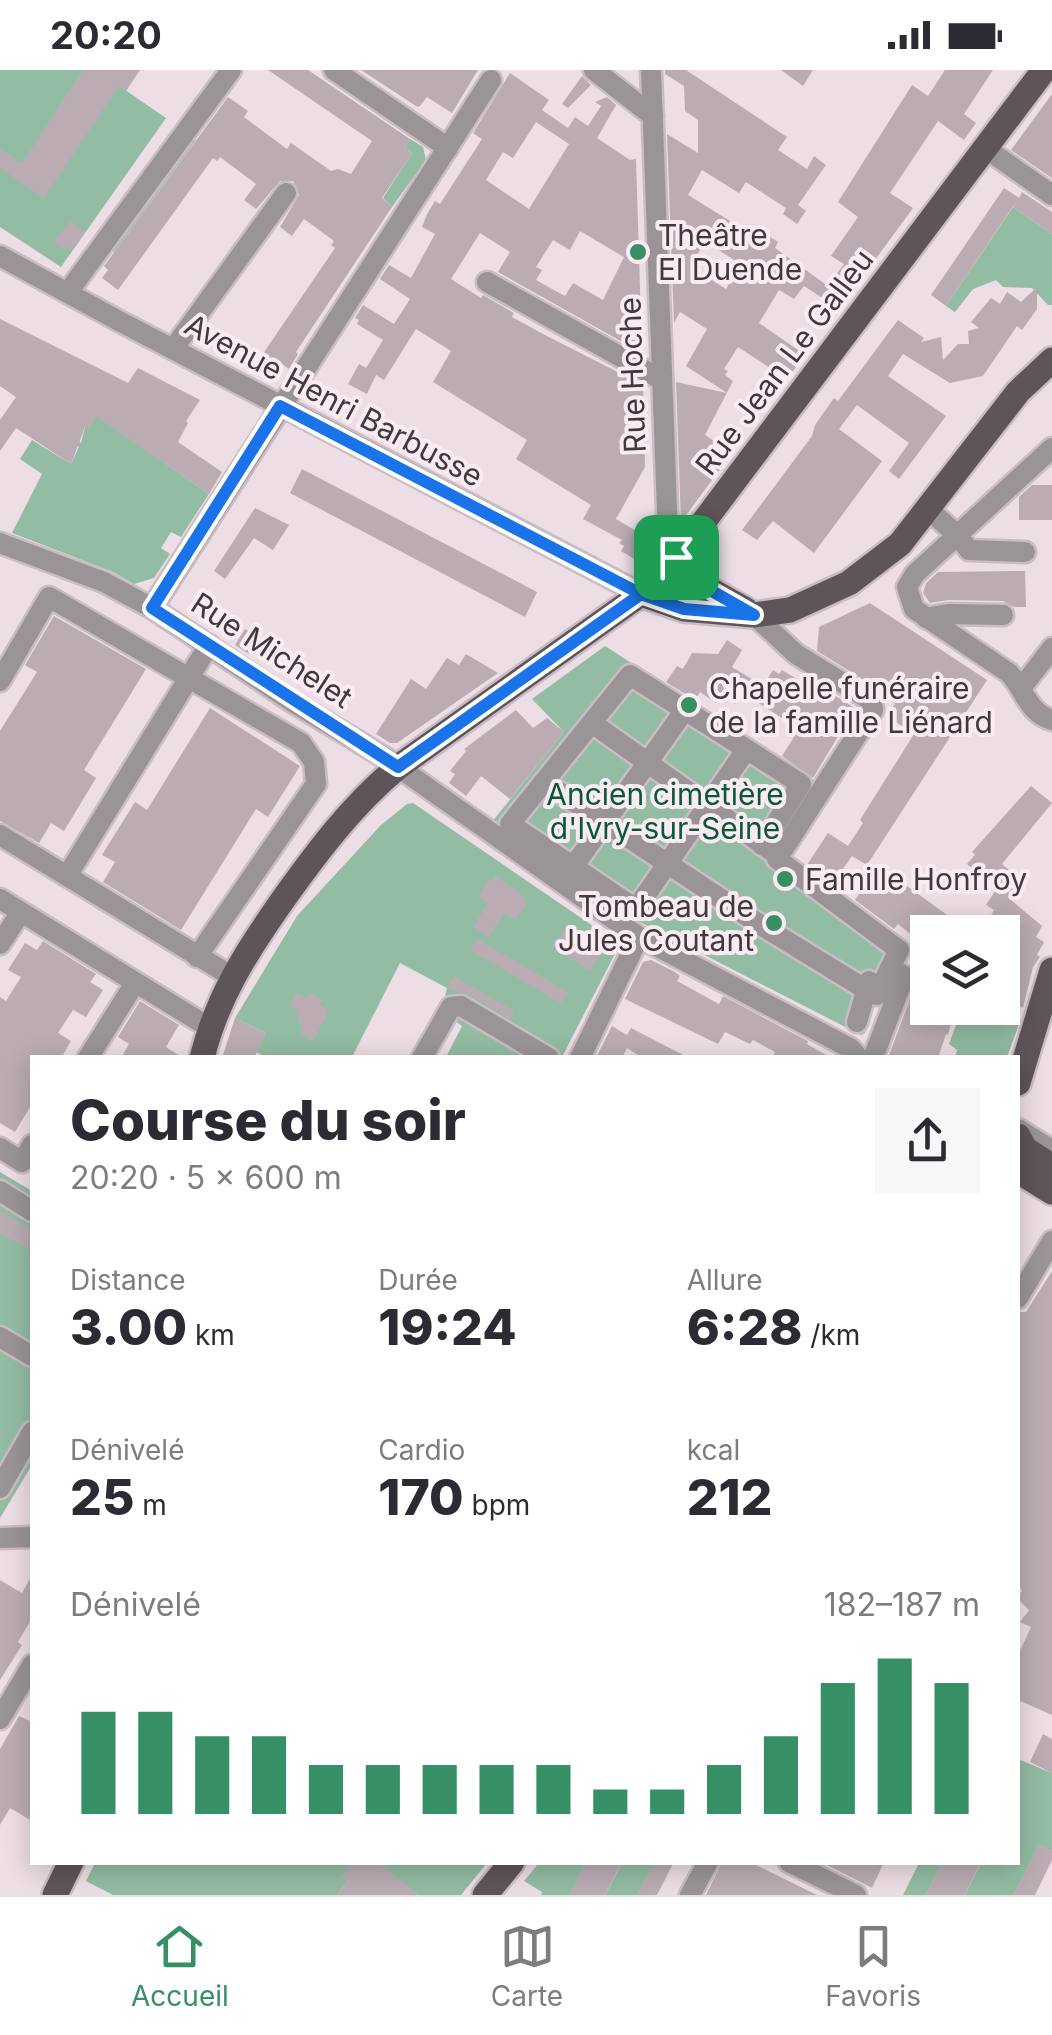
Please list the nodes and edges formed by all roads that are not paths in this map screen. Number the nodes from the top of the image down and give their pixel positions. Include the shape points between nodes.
1 (231, 70) edge
2 (334, 70) edge
3 (594, 70) edge
4 (651, 70) edge
5 (1044, 79) edge
6 (491, 80) dead end
7 (653, 116) junction
8 (448, 148) junction
9 (985, 148) junction
10 (286, 193) dead end
11 (1052, 195) edge
12 (0, 256) edge
13 (487, 282) dead end
14 (68, 292) junction
15 (173, 349) junction
16 (1052, 360) edge
17 (662, 380) junction
18 (280, 406) junction
19 (1047, 458) edge
20 (926, 507) junction
21 (958, 536) junction
22 (0, 543) edge
23 (1025, 552) dead end
24 (676, 557) junction
25 (703, 586) junction
26 (641, 594) junction
27 (152, 608) junction
28 (754, 615) junction
29 (1004, 615) dead end
30 (926, 618) junction
31 (209, 645) junction
32 (1052, 648) edge
33 (188, 680) junction
34 (0, 681) edge
35 (1022, 686) junction
36 (685, 710) junction
37 (1052, 720) edge
38 (592, 723) junction
39 (746, 750) junction
40 (646, 764) junction
41 (398, 767) junction
42 (544, 782) junction
43 (707, 805) junction
44 (604, 823) junction
45 (0, 835) edge
46 (771, 850) junction
47 (668, 865) junction
48 (573, 867) junction
49 (67, 876) junction
50 (0, 899) edge
51 (21, 912) junction
52 (638, 937) junction
53 (0, 944) edge
54 (196, 957) junction
55 (892, 967) junction
56 (1052, 970) edge
57 (232, 976) junction
58 (910, 978) edge
59 (135, 982) junction
60 (867, 990) junction
61 (857, 1022) dead end
62 (210, 1028) junction
63 (90, 1055) edge
64 (203, 1055) edge
65 (424, 1055) edge
66 (544, 1055) edge
67 (581, 1055) edge
68 (856, 1055) edge
69 (874, 1055) edge
70 (1020, 1076) edge
71 (1020, 1133) edge
72 (1020, 1136) edge
73 (0, 1148) edge
74 (30, 1148) edge
75 (1052, 1150) edge
76 (1052, 1166) edge
77 (1020, 1172) edge
78 (0, 1191) edge
79 (1052, 1192) edge
80 (30, 1210) edge
81 (1052, 1241) edge
82 (1020, 1295) edge
83 (0, 1337) edge
84 (30, 1355) edge
85 (30, 1436) edge
86 (0, 1488) edge
87 (30, 1536) edge
88 (0, 1538) edge
89 (30, 1668) edge
90 (0, 1719) edge
91 (70, 1865) edge
92 (510, 1865) edge
93 (706, 1865) edge
94 (796, 1865) edge
95 (56, 1895) edge
96 (485, 1895) edge
97 (690, 1895) edge
98 (856, 1895) edge

1 - 14 street
2 - 8 street
3 - 7 street
4 - 7 street, Rue Hoche
5 - 9 main road, Rue Jean Le Galleu
6 - 8 street
7 - 17 street, Rue Hoche
8 - 18 street
9 - 11 street
9 - 24 main road, Rue Jean Le Galleu
10 - 15 street
12 - 14 street, Avenue Henri Barbusse
13 - 17 street
14 - 15 street, Avenue Henri Barbusse
15 - 18 street, Avenue Henri Barbusse
16 - 20 main road
17 - 24 street, Rue Hoche via 668,538
18 - 26 street, Avenue Henri Barbusse
18 - 27 street
19 - 21 street
20 - 21 street
20 - 28 main road via 900,544 849,582 790,610
21 - 23 street via 969,550
21 - 30 street via 908,587 914,609
22 - 27 street, Rue Michelet via 104,582
24 - 25 main road
24 - 26 main road, Rue Jean Le Galleu
25 - 26 main road
25 - 28 main road
26 - 28 main road via 684,609
26 - 41 main road, Rue Jean Le Galleu
27 - 31 street, Rue Michelet
28 - 46 street via 796,654 872,701 873,710 801,820
29 - 30 street
30 - 35 street
31 - 33 street
31 - 41 street, Rue Michelet
32 - 35 street
33 - 34 street via 49,598
33 - 49 street
33 - 54 street via 301,743 314,762 316,784
35 - 37 street via 1030,706
36 - 38 street via 630,676
36 - 39 street
36 - 40 street
38 - 40 street
38 - 42 street
39 - 43 street
39 - 46 street via 801,784
40 - 43 street
40 - 44 street
41 - 52 street, Rue Michelet
41 - 57 main road, Rue Jean Le Galleu via 322,845
42 - 44 street
42 - 48 street via 510,824
43 - 46 street
43 - 47 street
44 - 47 street
44 - 48 street
45 - 49 street
46 - 55 street via 899,950
47 - 48 street via 636,909
47 - 60 street
49 - 54 street
50 - 51 street
51 - 53 street
51 - 59 street
52 - 67 street
52 - 68 street, Rue Michelet
54 - 57 street
55 - 58 street
55 - 60 street via 877,995
55 - 69 street
56 - 70 main road
57 - 62 main road, Rue Jean Le Galleu
59 - 62 street
59 - 63 street
60 - 61 street
62 - 64 main road, Rue Jean Le Galleu
65 - 66 street via 451,1007 461,1006
71 - 75 street
72 - 76 main road via 1026,1149
73 - 74 street via 22,1162
77 - 79 main road
78 - 80 street
81 - 82 street
83 - 84 street
85 - 86 street
87 - 88 street
89 - 90 street
91 - 95 main road
92 - 96 main road
93 - 97 street
94 - 98 street

